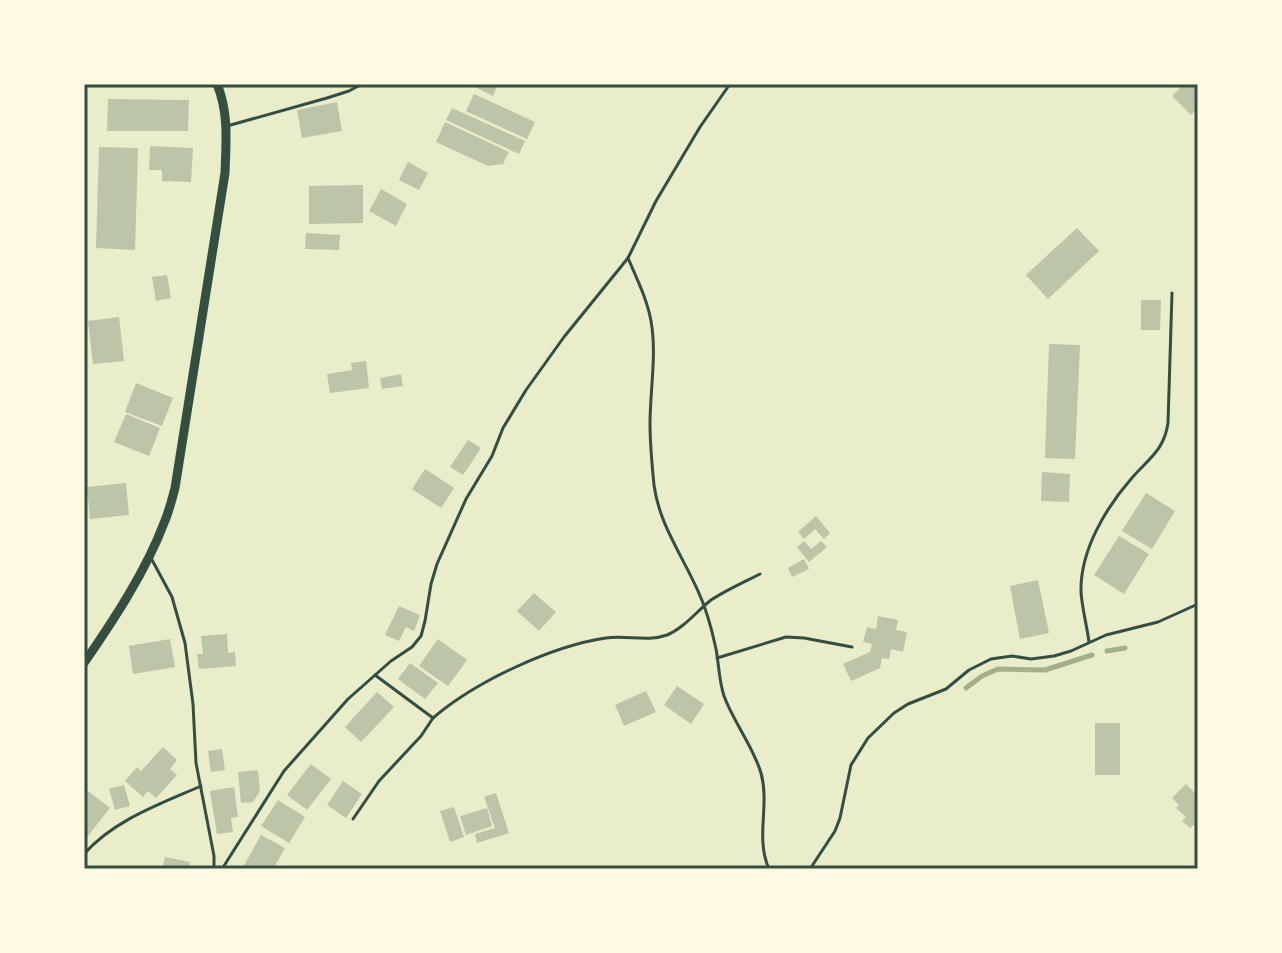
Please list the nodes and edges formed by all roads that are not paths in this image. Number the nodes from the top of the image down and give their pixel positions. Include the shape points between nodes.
1 (217, 84) edge
2 (362, 84) edge
3 (730, 84) edge
4 (227, 126) junction
5 (628, 258) junction
6 (1172, 293) dead end
7 (150, 555) junction
8 (760, 574) dead end
9 (1198, 604) edge
10 (703, 607) junction
11 (1089, 642) junction
12 (852, 647) dead end
13 (717, 658) junction
14 (84, 663) edge
15 (375, 675) junction
16 (433, 718) junction
17 (201, 786) junction
18 (353, 819) dead end
19 (84, 854) edge
20 (214, 869) edge
21 (222, 869) edge
22 (769, 869) edge
23 (810, 869) edge

1 - 4 street
2 - 4 lane
3 - 5 lane via 656,201
4 - 7 street via 225,173 175,488
5 - 10 lane via 652,330 650,427 657,502
5 - 15 lane via 564,337 503,428 437,564 421,636
6 - 11 lane via 1166,439 1108,508 1096,531 1081,593
7 - 14 street
7 - 17 lane via 172,597 185,643
8 - 10 lane
9 - 11 lane
10 - 13 lane
10 - 16 lane via 669,634 602,639 532,660 474,688
11 - 23 lane via 1054,656 991,659 946,689 894,713 868,738 851,765 835,831
12 - 13 lane via 786,637
13 - 22 lane via 724,695 761,772 762,846
15 - 16 lane
15 - 21 lane via 284,771
16 - 18 lane
17 - 19 lane via 134,816
17 - 20 lane

